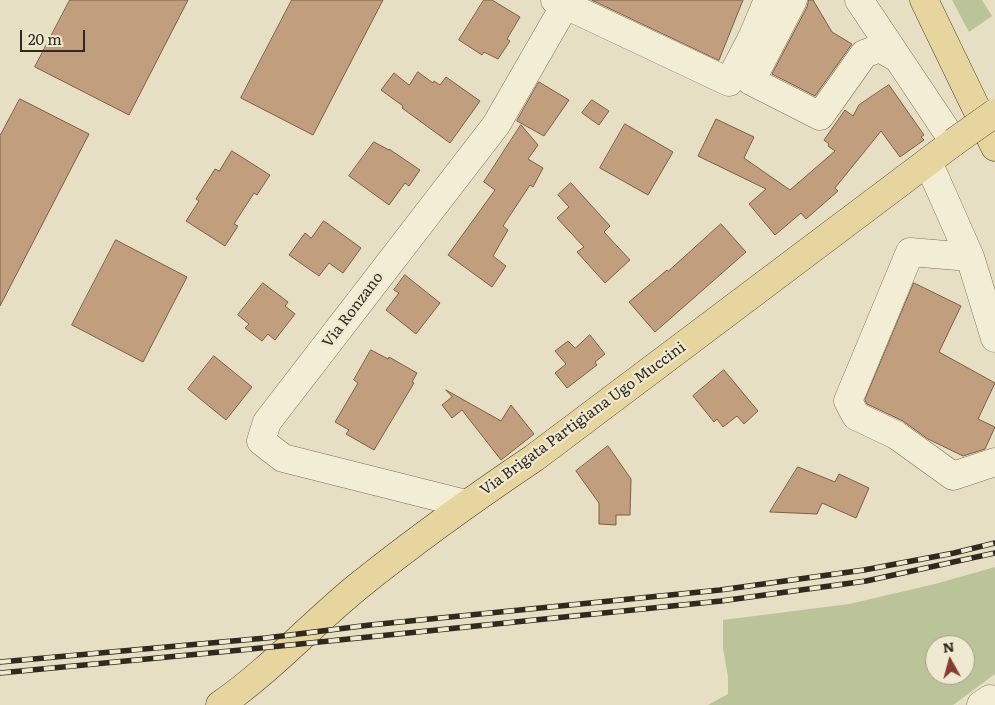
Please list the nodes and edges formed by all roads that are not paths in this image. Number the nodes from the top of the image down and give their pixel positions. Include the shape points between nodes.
1 (768, 0) edge
2 (793, 0) edge
3 (859, 0) edge
4 (563, 2) edge
5 (925, 2) edge
6 (897, 58) junction
7 (995, 113) edge
8 (954, 142) junction
9 (995, 147) edge
10 (928, 162) junction
11 (970, 257) junction
12 (995, 338) edge
13 (995, 462) edge
14 (466, 504) junction
15 (220, 705) edge

1 - 4 street via 729,82
2 - 6 street via 750,81 820,116 864,54 880,48
3 - 6 street
4 - 14 street, Via Ronzano via 496,125 267,422 261,441 283,458
5 - 9 main road
6 - 8 street
7 - 8 main road, Via Brigata Partigiana Ugo Muccini, bridge
8 - 10 main road, Via Brigata Partigiana Ugo Muccini
10 - 11 street
10 - 14 main road, Via Brigata Partigiana Ugo Muccini via 534,458
11 - 12 street
11 - 13 street via 910,252 848,401 856,416 896,435 952,476
14 - 15 main road, Via Brigata Partigiana Ugo Muccini via 356,589 246,687

